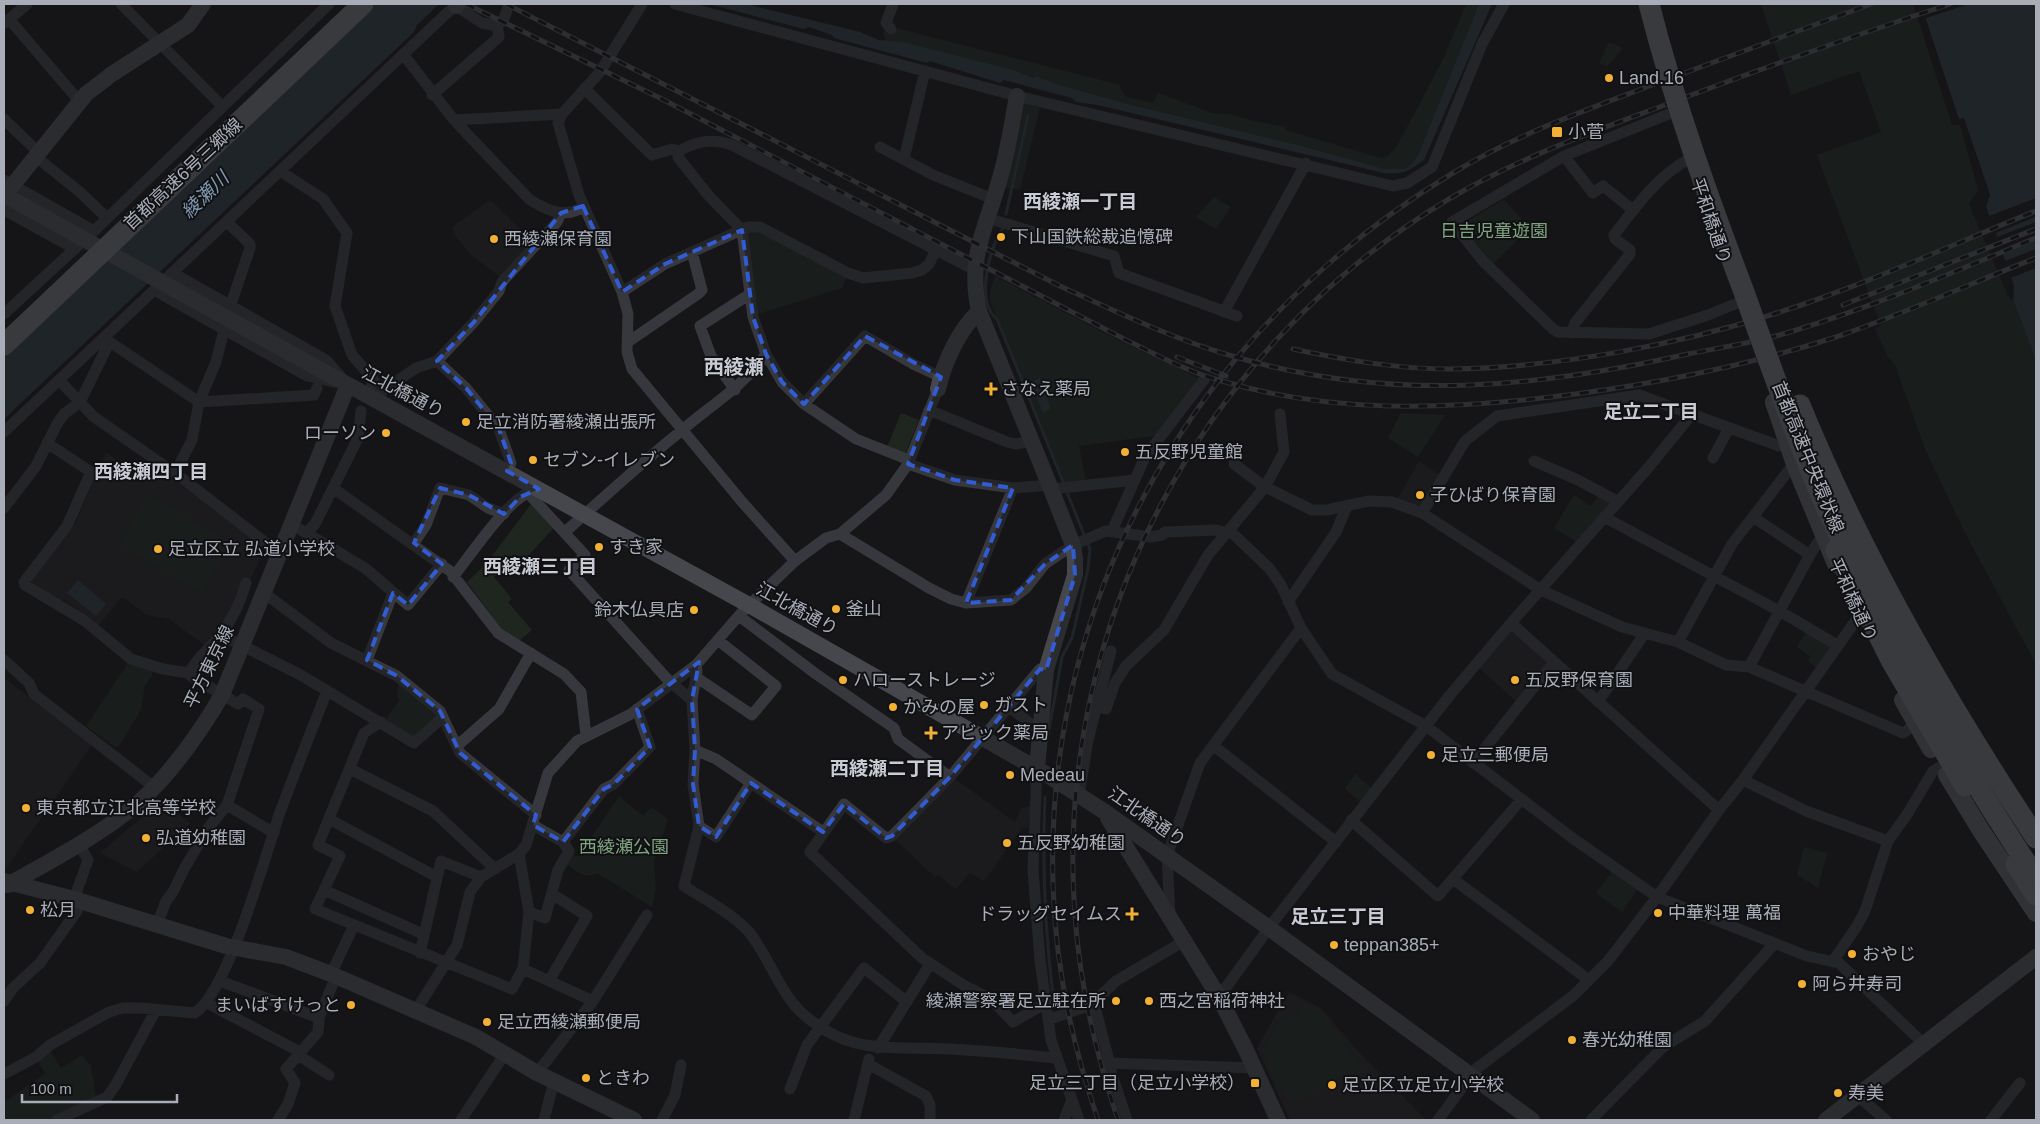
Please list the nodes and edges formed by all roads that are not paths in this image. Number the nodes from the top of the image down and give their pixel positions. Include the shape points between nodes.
1 (27, 4) edge
2 (121, 4) edge
3 (203, 4) edge
4 (329, 4) edge
5 (343, 4) edge
6 (363, 4) edge
7 (509, 4) edge
8 (642, 4) edge
9 (675, 4) edge
10 (893, 4) edge
11 (1504, 4) edge
12 (1641, 4) edge
13 (1648, 4) edge
14 (1655, 4) edge
15 (1661, 4) edge
16 (457, 5) edge
17 (6, 22) edge
18 (496, 26) junction
19 (891, 29) dead end
20 (162, 43) junction
21 (403, 54) junction
22 (925, 71) junction
23 (585, 89) junction
24 (432, 94) junction
25 (1017, 96) junction
26 (80, 102) junction
27 (222, 106) junction
28 (1674, 112) junction
29 (562, 114) junction
30 (4, 119) edge
31 (454, 120) junction
32 (880, 147) dead end
33 (679, 151) junction
34 (37, 154) junction
35 (1564, 156) junction
36 (904, 159) junction
37 (1689, 159) junction
38 (1306, 163) junction
39 (280, 171) junction
40 (6, 189) edge
41 (993, 200) junction
42 (583, 206) junction
43 (4, 210) edge
44 (1633, 210) junction
45 (560, 213) junction
46 (107, 218) junction
47 (987, 218) junction
48 (227, 222) junction
49 (742, 230) junction
50 (94, 231) junction
51 (75, 248) junction
52 (936, 250) junction
53 (692, 252) junction
54 (974, 270) junction
55 (173, 274) junction
56 (187, 282) junction
57 (154, 290) junction
58 (622, 292) junction
59 (750, 294) junction
60 (176, 302) junction
61 (1740, 302) junction
62 (230, 307) junction
63 (979, 311) junction
64 (1224, 312) junction
65 (4, 314) edge
66 (1237, 316) dead end
67 (4, 326) edge
68 (224, 330) junction
69 (1571, 332) junction
70 (107, 340) junction
71 (628, 342) junction
72 (4, 345) edge
73 (766, 354) junction
74 (436, 361) junction
75 (59, 380) junction
76 (1204, 380) dead end
77 (940, 383) junction
78 (348, 385) junction
79 (1778, 386) junction
80 (317, 388) dead end
81 (735, 390) junction
82 (374, 394) junction
83 (80, 402) junction
84 (199, 402) junction
85 (804, 404) junction
86 (1802, 409) junction
87 (930, 410) junction
88 (361, 411) dead end
89 (1280, 414) dead end
90 (1692, 414) junction
91 (1729, 428) junction
92 (683, 429) junction
93 (4, 432) edge
94 (1032, 441) junction
95 (48, 443) junction
96 (1788, 444) junction
97 (1712, 458) dead end
98 (1534, 461) dead end
99 (909, 462) junction
100 (1234, 464) dead end
101 (1796, 467) junction
102 (507, 471) junction
103 (175, 473) junction
104 (1135, 480) junction
105 (1051, 487) junction
106 (1265, 487) junction
107 (333, 488) junction
108 (1013, 488) junction
109 (530, 489) junction
110 (1618, 501) junction
111 (1347, 506) junction
112 (4, 508) edge
113 (1422, 513) junction
114 (504, 514) junction
115 (585, 515) junction
116 (1604, 517) junction
117 (1753, 517) junction
118 (291, 524) junction
119 (1112, 531) junction
120 (565, 532) junction
121 (1228, 532) junction
122 (306, 533) junction
123 (840, 534) junction
124 (1825, 538) junction
125 (414, 543) junction
126 (1073, 545) junction
127 (279, 553) junction
128 (1810, 555) junction
129 (795, 561) junction
130 (442, 564) junction
131 (1715, 576) junction
132 (453, 577) junction
133 (246, 583) dead end
134 (1540, 590) junction
135 (264, 593) junction
136 (393, 593) junction
137 (1288, 602) junction
138 (966, 603) junction
139 (744, 610) junction
140 (1781, 612) junction
141 (1859, 616) junction
142 (1890, 616) junction
143 (1511, 623) junction
144 (1301, 628) junction
145 (1645, 633) junction
146 (221, 635) junction
147 (718, 640) junction
148 (1678, 642) junction
149 (1837, 645) junction
150 (243, 646) junction
151 (1111, 651) dead end
152 (531, 653) junction
153 (4, 660) edge
154 (367, 660) junction
155 (1554, 662) junction
156 (1750, 667) junction
157 (1046, 670) junction
158 (696, 671) junction
159 (189, 673) junction
160 (673, 683) junction
161 (328, 691) junction
162 (1805, 691) junction
163 (222, 695) junction
164 (692, 700) junction
165 (1598, 702) junction
166 (1009, 707) junction
167 (1097, 707) junction
168 (637, 709) junction
169 (443, 717) junction
170 (381, 722) junction
171 (1916, 724) junction
172 (1426, 726) junction
173 (1039, 730) junction
174 (586, 735) junction
175 (984, 738) junction
176 (457, 746) junction
177 (1214, 746) junction
178 (696, 750) junction
179 (1473, 763) junction
180 (1942, 766) junction
181 (1036, 768) junction
182 (350, 769) junction
183 (950, 777) junction
184 (1743, 780) junction
185 (751, 783) junction
186 (154, 787) junction
187 (1080, 796) junction
188 (1521, 800) junction
189 (227, 805) junction
190 (1719, 810) junction
191 (1105, 812) junction
192 (329, 819) junction
193 (534, 820) junction
194 (1351, 820) junction
195 (699, 826) junction
196 (2036, 830) edge
197 (824, 832) junction
198 (274, 834) junction
199 (2036, 838) edge
200 (1888, 841) junction
201 (563, 842) junction
202 (1336, 842) junction
203 (79, 844) junction
204 (519, 854) junction
205 (1167, 856) junction
206 (2036, 861) edge
207 (494, 868) junction
208 (2036, 868) edge
209 (437, 877) junction
210 (481, 877) junction
211 (2036, 878) edge
212 (1453, 879) junction
213 (6, 884) edge
214 (324, 890) junction
215 (552, 894) junction
216 (2036, 895) edge
217 (1657, 897) junction
218 (78, 900) junction
219 (529, 912) junction
220 (2036, 913) edge
221 (647, 914) dead end
222 (1170, 919) junction
223 (158, 925) junction
224 (354, 925) junction
225 (1268, 928) junction
226 (423, 934) junction
227 (1184, 941) junction
228 (1775, 943) junction
229 (233, 948) junction
230 (420, 954) junction
231 (2036, 957) edge
232 (1833, 961) junction
233 (446, 964) junction
234 (930, 964) junction
235 (523, 969) junction
236 (334, 975) junction
237 (1589, 980) junction
238 (220, 981) junction
239 (549, 981) junction
240 (1219, 997) junction
241 (4, 1001) edge
242 (593, 1001) junction
243 (208, 1002) junction
244 (907, 1002) junction
245 (1046, 1003) junction
246 (1094, 1003) junction
247 (156, 1010) junction
248 (414, 1012) junction
249 (319, 1018) junction
250 (1050, 1019) junction
251 (820, 1026) junction
252 (1925, 1045) junction
253 (875, 1048) junction
254 (299, 1053) junction
255 (504, 1054) junction
256 (1056, 1058) junction
257 (1108, 1063) junction
258 (868, 1064) junction
259 (681, 1065) dead end
260 (1255, 1068) junction
261 (537, 1073) junction
262 (4, 1074) edge
263 (329, 1075) dead end
264 (1471, 1076) junction
265 (554, 1082) junction
266 (2020, 1083) dead end
267 (790, 1089) dead end
268 (1858, 1096) junction
269 (1071, 1102) junction
270 (62, 1119) edge
271 (278, 1120) edge
272 (461, 1120) edge
273 (544, 1120) edge
274 (634, 1120) edge
275 (662, 1120) edge
276 (854, 1120) edge
277 (930, 1120) edge
278 (1064, 1120) edge
279 (1079, 1120) edge
280 (1127, 1120) edge
281 (1278, 1120) edge
282 (1438, 1120) edge
283 (1532, 1120) edge
284 (1591, 1120) edge
285 (1826, 1120) edge
286 (1886, 1120) edge
287 (1991, 1120) edge

1 - 17 street
2 - 20 street
3 - 20 main road via 188,25
4 - 27 street
5 - 67 highway, 首都高速6号三郷線
6 - 72 highway, 首都高速6号三郷線, bridge
7 - 18 street via 504,19
8 - 23 street via 614,52
9 - 22 street
10 - 19 street via 886,22
11 - 38 street via 1482,44 1429,170 1407,183 1393,186
12 - 28 main road, 平和橋通り
13 - 79 highway, 首都高速中央環状線, bridge via 1710,204
14 - 142 main road, 平和橋通り via 1716,198 1762,324 1825,481
15 - 86 highway, 首都高速中央環状線 via 1721,196
16 - 18 street via 482,23
16 - 21 street
17 - 26 street
18 - 24 street via 499,37
20 - 26 main road via 112,74
20 - 27 street
21 - 24 street
21 - 39 street
22 - 25 street
22 - 36 street
23 - 29 street
23 - 33 street via 652,155 672,149
24 - 31 street
25 - 38 street
25 - 41 main road via 1005,160
26 - 34 main road
27 - 46 street
28 - 35 street
28 - 37 main road, 平和橋通り
29 - 31 street
29 - 42 street via 558,124
30 - 34 street
31 - 45 street via 529,199
32 - 36 street
33 - 49 street via 678,157 708,195
33 - 52 street via 703,141 718,140 732,145
34 - 40 main road
34 - 46 street
35 - 44 street via 1593,193 1603,186
35 - 69 street via 1452,222 1483,261 1553,329
36 - 41 street
37 - 44 street via 1653,186
37 - 61 main road, 平和橋通り
38 - 64 street
39 - 48 street
39 - 82 street via 323,199 347,233 335,306 352,355 374,380
40 - 50 street
40 - 78 main road, 江北橋通り, bridge
41 - 47 main road
42 - 45 street
42 - 58 street
43 - 51 street
44 - 69 street via 1614,235 1630,250 1630,254
45 - 74 street via 557,222 502,282 499,291 474,322
46 - 50 street
47 - 54 main road
47 - 64 street via 1114,256 1119,273
48 - 55 street
48 - 62 street via 250,244
49 - 52 street via 760,227 863,278 922,270
49 - 53 street
49 - 59 street
50 - 51 street
51 - 65 street
52 - 54 street
53 - 58 street via 665,264
53 - 71 street via 702,290
54 - 63 main road via 974,291
55 - 56 street
55 - 57 street
56 - 60 street via 182,281 174,287 172,292
56 - 62 street
57 - 60 street
57 - 70 street
58 - 71 street via 628,314
59 - 73 street via 753,317
59 - 81 street via 700,326 712,356
60 - 68 street
61 - 69 street via 1649,334
61 - 96 main road, 平和橋通り
62 - 78 street via 326,360
63 - 77 main road via 969,323
63 - 94 main road
64 - 66 street
68 - 78 street via 307,376
68 - 84 street via 216,362
70 - 75 street
70 - 83 street
70 - 84 street
71 - 92 street via 632,369
73 - 81 street
73 - 85 street via 782,382
74 - 82 street via 416,368
74 - 102 street via 466,388 499,429 511,463
75 - 83 street
75 - 93 street
76 - 104 street via 1145,457
77 - 85 street via 865,336
77 - 87 street
78 - 82 main road, 江北橋通り
78 - 118 main road, 平方東京線
79 - 211 highway, 首都高速中央環状線, bridge via 1823,500 1901,656 1983,796
79 - 216 highway, bridge via 1793,447 1856,594 1927,725
80 - 84 street via 314,394
81 - 92 street
82 - 102 main road, 江北橋通り
83 - 95 street via 64,414
83 - 103 street via 94,417
84 - 103 street via 192,440
85 - 99 street via 856,439
86 - 199 highway, 首都高速中央環状線, bridge via 1862,539 1908,626 1986,761
86 - 206 highway, bridge via 1833,500 1885,607 1940,706
87 - 94 street via 1007,442
87 - 99 street
88 - 107 street via 358,438
89 - 106 street via 1284,452
90 - 91 street
90 - 110 street
90 - 113 street via 1639,395 1497,416 1465,441
91 - 96 street via 1779,446
91 - 97 street
92 - 115 street
92 - 129 street
94 - 105 main road
95 - 112 street via 36,466
95 - 159 street via 91,472 67,526 24,582 25,585 85,621 131,659
96 - 101 main road, 平和橋通り
98 - 110 street
99 - 108 street via 955,480
99 - 123 street via 886,494
100 - 106 street
101 - 117 street via 1789,470
101 - 124 main road, 平和橋通り
102 - 109 main road, 江北橋通り
103 - 127 street
104 - 105 street
104 - 119 street
105 - 108 street
105 - 126 main road
106 - 111 street via 1312,510
106 - 121 street
107 - 122 street via 315,524
107 - 125 street
108 - 138 street
109 - 114 street
109 - 115 main road, 江北橋通り
109 - 120 street
110 - 116 street
111 - 113 street via 1369,501 1392,502
111 - 137 street via 1336,532
113 - 134 street
114 - 125 street via 469,495 440,488 426,525
114 - 132 street
115 - 120 street
115 - 139 main road, 江北橋通り
116 - 131 street
116 - 134 street
117 - 128 street
117 - 131 street via 1732,544
118 - 122 street
118 - 127 main road, 平方東京線
119 - 121 street via 1151,537 1165,532
119 - 126 street
120 - 160 street via 585,555 569,570
121 - 137 street via 1269,568
121 - 167 street via 1208,554 1164,630 1126,666 1115,683 1106,709
122 - 136 street via 364,568
123 - 129 street via 826,538
123 - 138 street via 929,588
124 - 128 street via 1818,542
124 - 141 main road, 平和橋通り
125 - 130 street
126 - 138 street via 1045,564 1026,588 1011,600
126 - 157 main road via 1075,576
127 - 135 main road, 平方東京線
128 - 140 street
129 - 139 street
130 - 132 street
130 - 136 street via 408,605
131 - 140 street
131 - 148 street
132 - 152 street via 498,633
133 - 146 street via 243,596
134 - 143 street
134 - 145 street via 1622,627
135 - 150 main road, 平方東京線
135 - 154 street via 331,643
136 - 154 street
137 - 144 street
139 - 147 street
139 - 175 main road, 江北橋通り
139 - 183 street via 816,674 894,728 898,739
140 - 149 street
140 - 156 street
141 - 149 street
141 - 171 main road, 平和橋通り
142 - 196 main road via 1938,692 1964,714
142 - 208 main road, 平和橋通り via 1940,712
143 - 155 street
143 - 172 street
144 - 172 street via 1332,674
144 - 177 street
145 - 148 street
145 - 165 street
146 - 150 street
146 - 159 street via 198,657
147 - 158 street
147 - 158 street via 776,686 752,715
148 - 156 street via 1726,665
149 - 162 street
150 - 161 street
150 - 163 main road, 平方東京線
151 - 167 street
152 - 174 street via 564,674 581,692
152 - 176 street via 499,709
153 - 186 street via 29,683 34,694
154 - 169 street via 397,676
155 - 165 street
155 - 179 street
156 - 162 street
157 - 166 street via 1040,670
157 - 173 main road
158 - 160 street
158 - 164 street
159 - 163 street
160 - 164 street
160 - 168 street
161 - 170 street
161 - 198 street
162 - 171 street via 1903,733
162 - 184 street
163 - 186 main road, 平方東京線 via 192,742
163 - 189 street via 238,704 243,699 259,709
164 - 178 street
165 - 190 street
166 - 173 street
166 - 175 street
167 - 187 street via 1088,740
168 - 174 street
168 - 201 street via 650,747 614,784 604,789
169 - 170 street via 414,743
169 - 176 street
170 - 182 street via 364,733
171 - 180 main road, 平和橋通り
172 - 179 street
172 - 194 street
173 - 181 main road
174 - 193 street via 548,773
175 - 181 main road, 江北橋通り
175 - 183 street
176 - 193 street via 460,753
177 - 202 street
177 - 205 street via 1200,763
178 - 185 street via 716,759
178 - 195 street via 692,784
179 - 188 street
180 - 200 street via 1933,771
180 - 220 main road, 平和橋通り
181 - 187 main road, 江北橋通り
181 - 245 street via 1033,870
182 - 192 street
182 - 207 street via 433,811
183 - 197 street via 892,836 886,838 844,804
184 - 190 street
184 - 200 street via 1806,811
185 - 195 street via 716,837
185 - 197 street
186 - 203 main road, 平方東京線 via 138,803
187 - 191 main road, 江北橋通り
188 - 212 street
188 - 217 street
189 - 198 street
189 - 223 street via 209,827 184,869 166,901
190 - 217 street
191 - 205 main road, 江北橋通り
191 - 222 main road
192 - 209 street
192 - 214 street via 318,845 340,856
193 - 201 street
193 - 204 street via 526,845
194 - 202 street
194 - 212 street via 1438,896
195 - 251 street via 684,886 749,932 788,997 808,1019
197 - 234 street via 810,852
198 - 229 street
200 - 232 street via 1865,911
201 - 215 street via 569,851 558,870
202 - 225 street
203 - 213 main road, 平方東京線
203 - 218 street via 88,860
204 - 207 street
204 - 219 street
205 - 222 street
205 - 225 main road, 江北橋通り
207 - 210 street
209 - 210 street via 441,861
209 - 226 street
210 - 233 street via 470,892 457,945
212 - 237 street
213 - 218 main road
214 - 224 street via 315,909
214 - 226 street
215 - 219 street via 545,918
215 - 239 street via 587,916
217 - 228 street
217 - 237 street via 1608,961
218 - 223 main road
218 - 241 street via 77,911 40,963
219 - 235 street
221 - 242 street
222 - 227 main road
223 - 229 main road
224 - 230 street
224 - 236 street
225 - 240 street
225 - 264 main road, 江北橋通り
226 - 230 street
227 - 240 main road
227 - 246 street via 1116,982
228 - 232 street via 1807,956
228 - 284 street via 1705,1022 1663,1047
229 - 236 main road via 286,957
229 - 238 street
230 - 233 street
231 - 252 main road
232 - 252 street via 1839,963
233 - 235 street via 512,989
233 - 248 street
234 - 244 street
234 - 245 street via 991,999 1013,1022
235 - 239 street
236 - 248 main road
236 - 249 street
237 - 264 street
238 - 243 street
238 - 249 street
239 - 242 street
240 - 260 main road
242 - 261 street
243 - 247 street via 195,1013
243 - 254 street
244 - 251 street via 864,968
244 - 253 street
245 - 250 street
246 - 250 street
246 - 257 street
247 - 262 street via 122,1008 109,1012
247 - 270 street via 107,1097
248 - 255 main road via 476,1037
249 - 254 street via 318,1032
250 - 256 street
251 - 253 street via 837,1036
251 - 267 street via 807,1045
252 - 268 main road
253 - 256 street via 950,1049
253 - 258 street
254 - 263 street
254 - 271 street via 286,1069 295,1083
255 - 261 main road
255 - 272 street
256 - 269 street
257 - 260 street
257 - 280 street
258 - 276 street
258 - 277 street via 926,1096
259 - 275 street via 675,1095
260 - 281 main road
261 - 265 main road
264 - 282 street
264 - 283 main road, 江北橋通り
265 - 273 street
265 - 274 main road
266 - 287 street
268 - 285 main road
268 - 286 street
269 - 278 street
269 - 279 street

